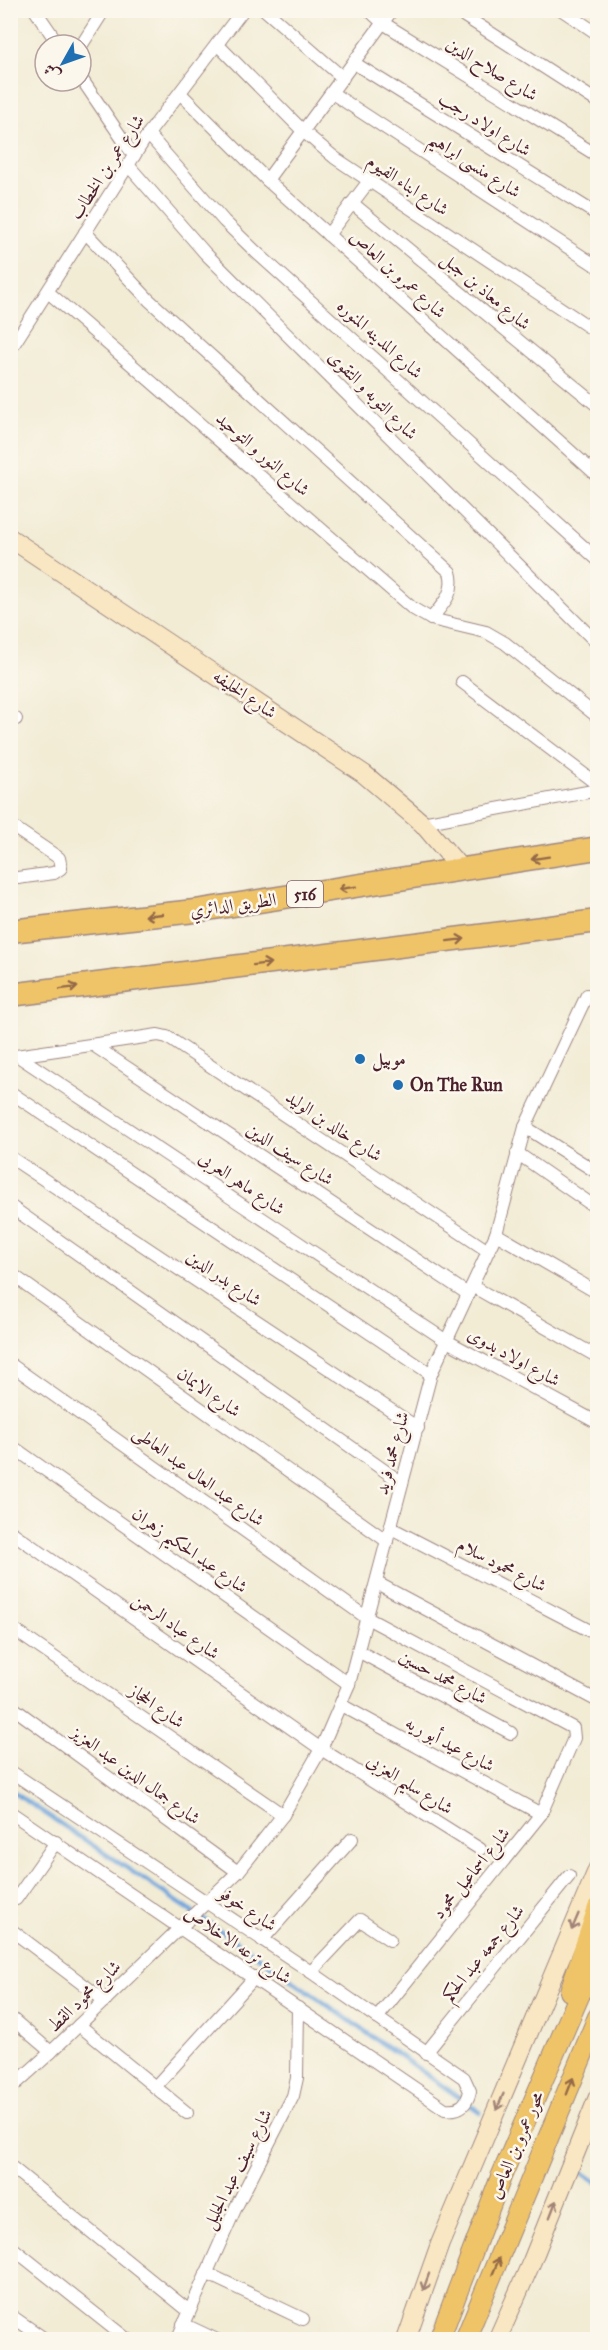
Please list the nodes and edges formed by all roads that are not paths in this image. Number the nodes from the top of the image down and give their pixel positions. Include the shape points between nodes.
1 (35, 10) edge
2 (104, 10) edge
3 (243, 10) edge
4 (265, 10) edge
5 (369, 10) edge
6 (392, 10) edge
7 (455, 10) edge
8 (562, 10) edge
9 (383, 23) junction
10 (51, 33) edge
11 (89, 33) edge
12 (597, 34) edge
13 (217, 44) junction
14 (354, 63) junction
15 (343, 78) junction
16 (90, 93) edge
17 (180, 93) junction
18 (332, 93) junction
19 (597, 102) edge
20 (304, 132) junction
21 (148, 134) junction
22 (597, 156) edge
23 (131, 160) junction
24 (267, 180) junction
25 (369, 181) junction
26 (352, 203) junction
27 (597, 215) edge
28 (85, 232) junction
29 (328, 235) junction
30 (597, 267) edge
31 (48, 291) junction
32 (597, 333) edge
33 (10, 350) edge
34 (597, 406) edge
35 (597, 476) edge
36 (10, 538) edge
37 (597, 560) edge
38 (431, 619) junction
39 (597, 644) edge
40 (462, 682) dead end
41 (597, 717) edge
42 (597, 784) edge
43 (597, 790) edge
44 (422, 823) junction
45 (10, 825) edge
46 (597, 849) edge
47 (462, 870) junction
48 (10, 879) edge
49 (597, 921) edge
50 (10, 931) edge
51 (10, 995) edge
52 (587, 996) dead end
53 (93, 1045) junction
54 (14, 1057) edge
55 (10, 1092) edge
56 (525, 1127) junction
57 (517, 1153) junction
58 (10, 1157) edge
59 (597, 1173) edge
60 (10, 1206) edge
61 (597, 1209) edge
62 (496, 1234) junction
63 (488, 1251) junction
64 (10, 1273) edge
65 (470, 1290) junction
66 (597, 1293) edge
67 (446, 1340) junction
68 (597, 1357) edge
69 (10, 1364) edge
70 (431, 1374) junction
71 (597, 1423) edge
72 (418, 1428) junction
73 (10, 1445) edge
74 (402, 1483) junction
75 (391, 1528) junction
76 (10, 1532) edge
77 (387, 1541) junction
78 (377, 1583) junction
79 (367, 1618) junction
80 (10, 1627) edge
81 (597, 1635) edge
82 (358, 1652) junction
83 (349, 1684) junction
84 (596, 1700) dead end
85 (341, 1705) junction
86 (12, 1707) dead end
87 (511, 1733) dead end
88 (574, 1738) joint
89 (321, 1749) junction
90 (10, 1771) edge
91 (10, 1812) edge
92 (541, 1814) junction
93 (283, 1815) junction
94 (352, 1839) dead end
95 (56, 1842) junction
96 (480, 1849) dead end
97 (597, 1868) edge
98 (238, 1872) junction
99 (569, 1876) dead end
100 (16, 1899) dead end
101 (206, 1902) junction
102 (597, 1908) edge
103 (181, 1927) junction
104 (10, 1929) edge
105 (262, 1940) junction
106 (390, 1940) dead end
107 (597, 1952) edge
108 (311, 1972) junction
109 (255, 1977) junction
110 (105, 2001) junction
111 (298, 2008) junction
112 (10, 2017) edge
113 (597, 2017) edge
114 (377, 2018) junction
115 (567, 2023) junction
116 (79, 2025) junction
117 (593, 2036) edge
118 (51, 2052) junction
119 (426, 2053) junction
120 (464, 2078) joint
121 (154, 2086) junction
122 (10, 2089) edge
123 (597, 2097) edge
124 (187, 2113) dead end
125 (10, 2166) edge
126 (10, 2246) edge
127 (206, 2273) junction
128 (189, 2311) junction
129 (10, 2314) edge
130 (303, 2319) dead end
131 (183, 2324) junction
132 (46, 2340) edge
133 (128, 2340) edge
134 (177, 2340) edge
135 (217, 2340) edge
136 (406, 2340) edge
137 (439, 2340) edge
138 (465, 2340) edge
139 (497, 2340) edge

1 - 10 street
2 - 11 street
3 - 13 street, شارع عمر بن الخطاب
4 - 15 street
5 - 9 street, شارع صلاح الدين
6 - 9 street
7 - 19 street
8 - 12 street
9 - 14 street
9 - 22 street, شارع صلاح الدين
13 - 17 street, شارع عمر بن الخطاب
13 - 20 street, شارع ابناء الفيوم
14 - 15 street
14 - 27 street, شارع اولاد رجب
15 - 18 street
16 - 23 street, شارع التوبه و التقوى
17 - 21 street, شارع عمر بن الخطاب
17 - 24 street, شارع عمرو بن العاص
18 - 20 street
18 - 30 street, شارع منسى ابراهيم
20 - 24 street
20 - 25 street, شارع ابناء الفيوم
21 - 23 street, شارع عمر بن الخطاب
21 - 37 street, شارع المدينه المنوره via 256,252
23 - 28 street, شارع عمر بن الخطاب
23 - 39 street, شارع التوبه و التقوى via 205,253
24 - 29 street, شارع عمرو بن العاص
25 - 26 street
25 - 32 street, شارع ابناء الفيوم
26 - 29 street
26 - 34 street, شارع معاذ بن جبل
28 - 31 street, شارع عمر بن الخطاب
28 - 38 street via 149,300 450,572 452,591
29 - 35 street, شارع عمرو بن العاص
31 - 33 street, شارع عمر بن الخطاب
31 - 38 street, شارع النور و التوحيد via 412,608
36 - 44 street, شارع الخليفه via 364,774
38 - 41 street, شارع النور و التوحيد via 486,632 505,643
40 - 42 street
43 - 44 street
44 - 47 street, شارع الخليفه
45 - 48 street via 59,858 62,868 54,873
46 -> 47 highway, الطريق الدائري / 516
47 -> 50 highway, الطريق الدائري / 516 via 195,910
51 -> 49 highway
52 - 56 street, شارع محمد فريد
53 - 54 street
53 - 63 street, شارع خالد بن الوليد via 158,1035 172,1039
53 - 65 street, شارع سيف الدين
54 - 67 street, شارع ماهر العربى
55 - 70 street
56 - 57 street, شارع محمد فريد
56 - 59 street
57 - 61 street
57 - 62 street, شارع محمد فريد
58 - 72 street, شارع بدر الدين
60 - 74 street
62 - 63 street, شارع محمد فريد
62 - 66 street
63 - 65 street, شارع محمد فريد
64 - 77 street, شارع الايمان
65 - 67 street, شارع محمد فريد
65 - 68 street, شارع سيف الدين
67 - 70 street, شارع محمد فريد
67 - 71 street, شارع اولاد بدوى
69 - 79 street, شارع عبد العال عبد العاطى
70 - 72 street, شارع محمد فريد
72 - 74 street, شارع محمد فريد
73 - 83 street, شارع عبد الحكيم زهران
74 - 75 street, شارع محمد فريد
75 - 77 street, شارع محمد فريد
75 - 81 street, شارع محمود سلام
76 - 89 street, شارع عباد الرحمن
77 - 78 street, شارع محمد فريد
78 - 79 street, شارع محمد فريد
78 - 84 street
79 - 82 street, شارع محمد فريد
79 - 88 street, شارع عبد العال عبد العاطى via 570,1725
80 - 93 street, شارع الحجاز
82 - 83 street, شارع محمد فريد
82 - 87 street, شارع محمد حسين
83 - 85 street, شارع محمد فريد
85 - 89 street, شارع محمد فريد
85 - 92 street, شارع عيد أبو ريه
86 - 98 street, شارع جمال الدين عبد العزيز
88 - 92 street, شارع اسماعيل محمود
89 - 93 street, شارع محمد فريد
89 - 96 street, شارع سليم العزبى
90 - 101 street, شارع خوفو
91 - 95 street, شارع ترعه الاخلاص
92 - 114 street, شارع اسماعيل محمود
93 - 98 street, شارع محمد فريد
94 - 105 street
95 - 100 street
95 - 103 street, شارع ترعه الاخلاص
97 -> 136 street via 440,2244
98 - 101 street, شارع محمد فريد
99 - 119 street, شارع جمعه عبد الحكم
101 - 103 street, شارع محمود القط
101 - 105 street, شارع خوفو
102 - 115 main road via 568,1996
103 - 109 street, شارع ترعه الاخلاص
103 - 110 street, شارع محمود القط
104 - 110 street
105 - 108 street, شارع خوفو
106 - 108 street via 359,1920
107 - 115 main road, محور عمرو بن العاص
108 - 114 street, شارع خوفو
109 - 111 street, شارع ترعه الاخلاص
109 - 121 street
110 - 116 street, شارع محمود القط
111 - 120 street, شارع ترعه الاخلاص via 445,2109 465,2104 470,2091
111 - 127 street, شارع سيف عبد الجليل via 293,2096
112 - 118 street
113 - 117 main road, محور عمرو بن العاص
114 - 119 street, شارع خوفو
115 - 137 main road, محور عمرو بن العاص via 501,2177
116 - 118 street, شارع محمود القط
116 - 121 street
138 -> 117 main road, محور عمرو بن العاص
118 - 122 street, شارع محمود القط
119 - 120 street, شارع خوفو
121 - 124 street
139 -> 123 street
125 - 128 street
126 - 133 street
127 - 128 street, شارع سيف عبد الجليل
127 - 130 street
128 - 131 street, شارع سيف عبد الجليل
129 - 132 street
131 - 134 street, شارع سيف عبد الجليل
131 - 135 street

